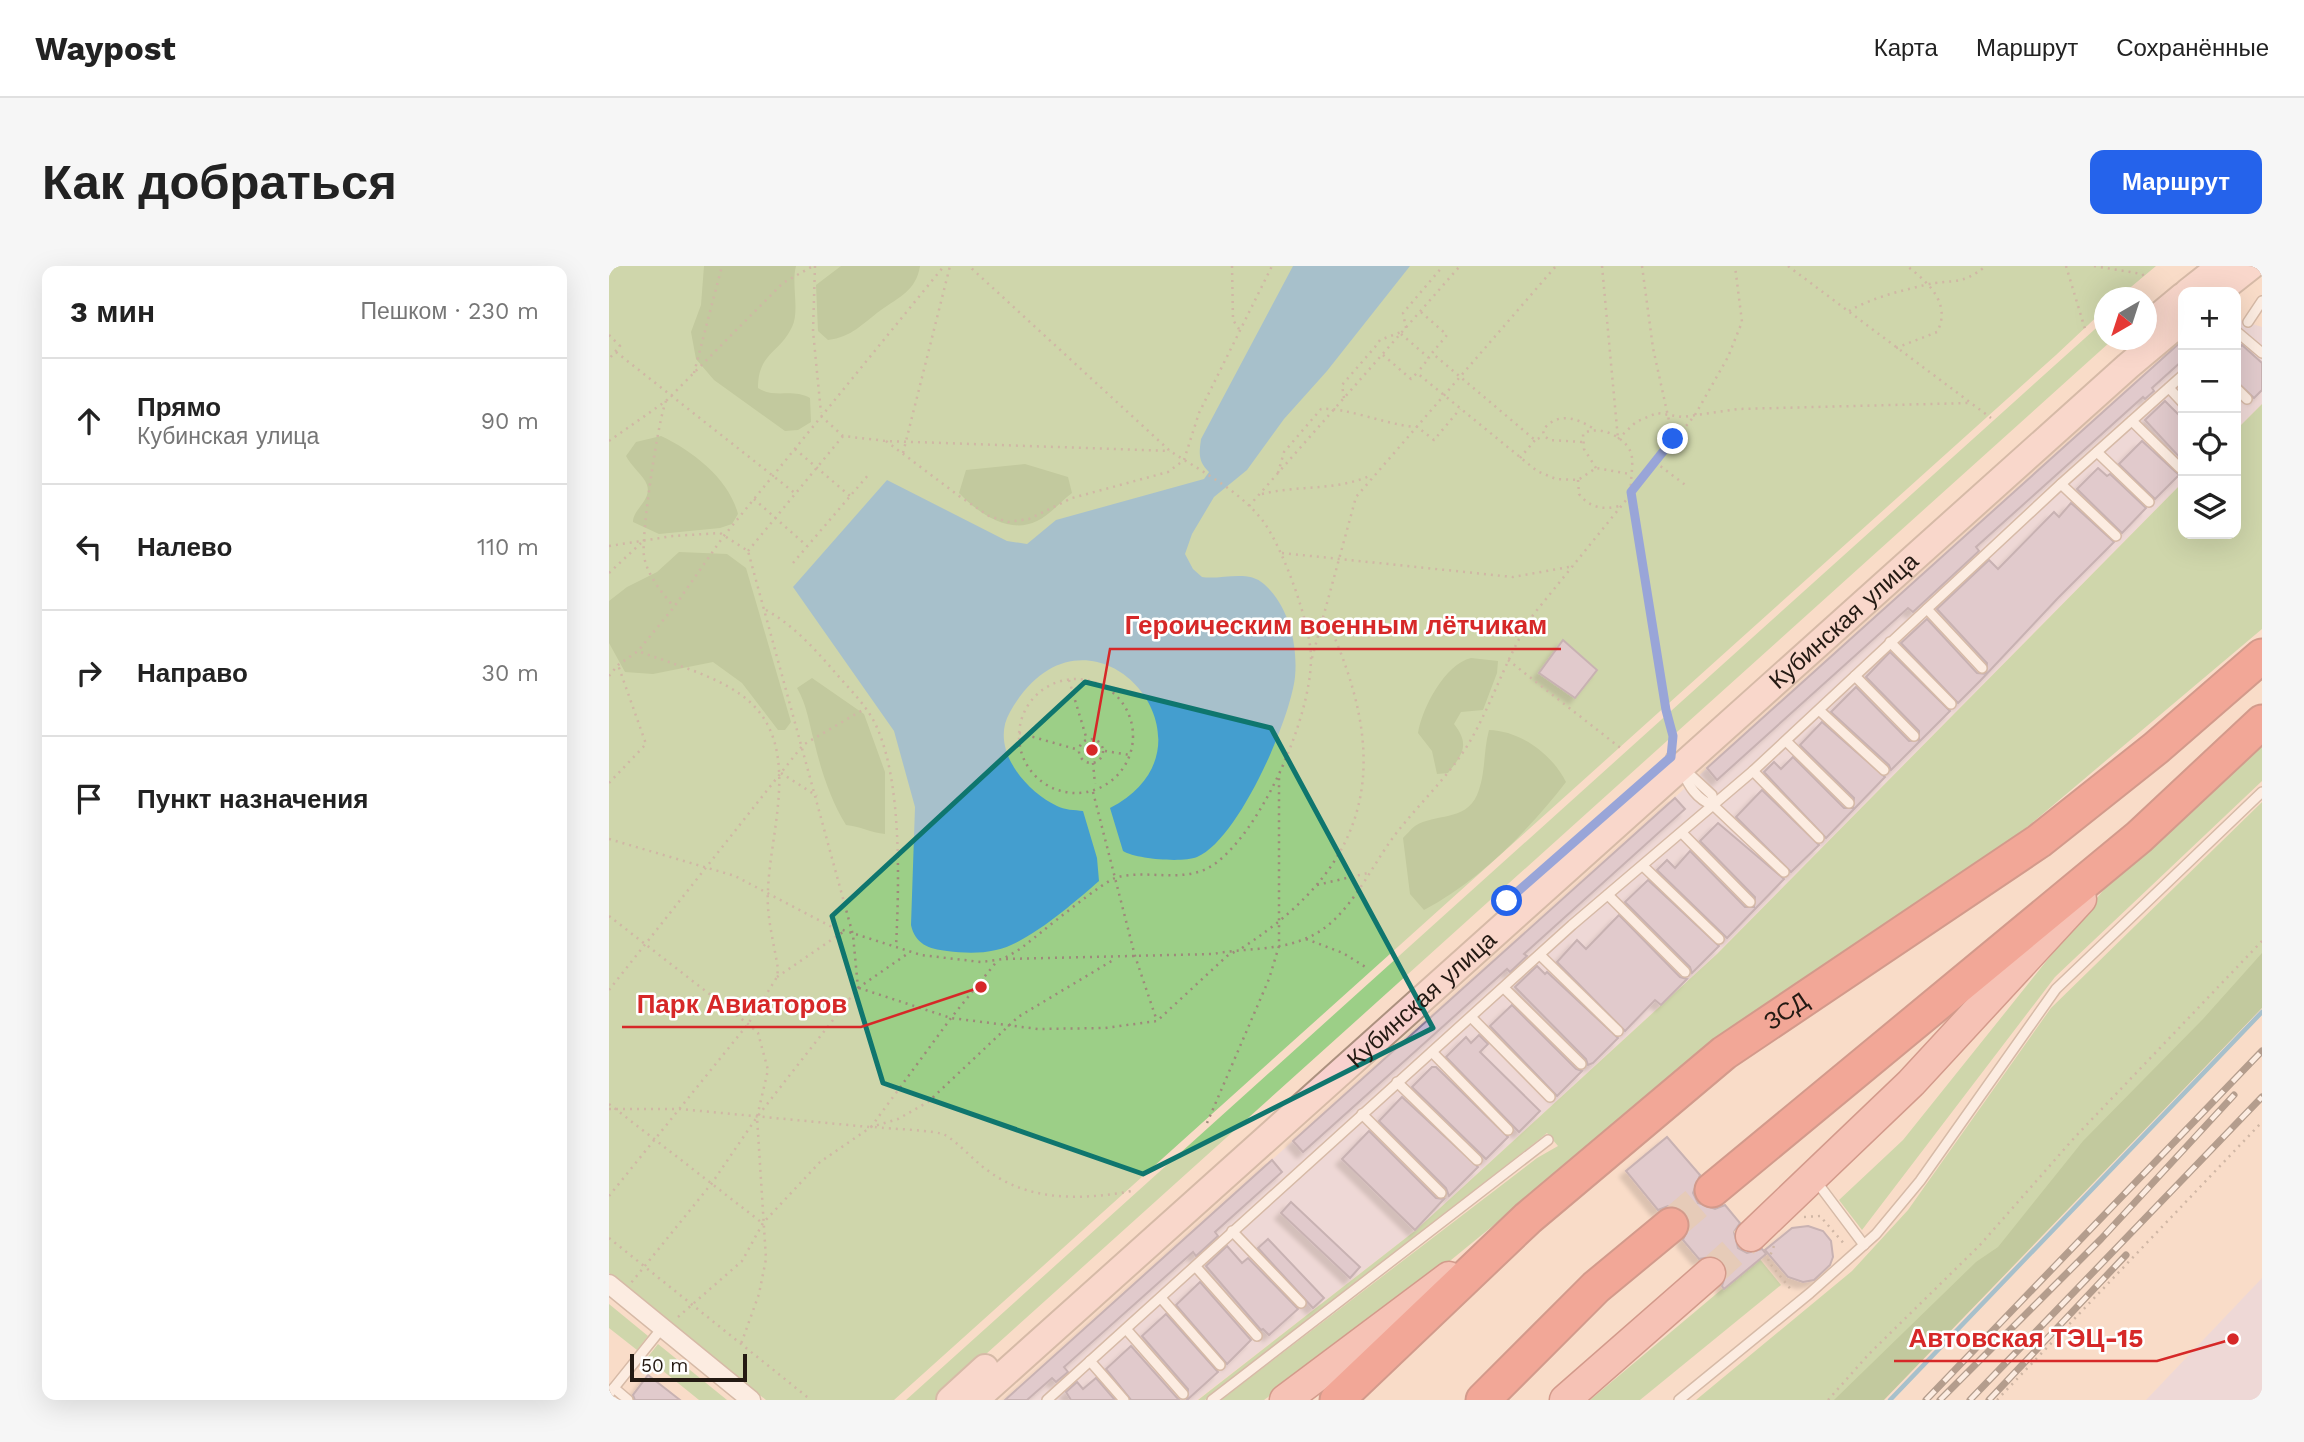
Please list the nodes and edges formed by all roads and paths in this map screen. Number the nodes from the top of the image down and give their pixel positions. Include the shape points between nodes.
1 (722, 266) edge
2 (814, 266) edge
3 (944, 266) edge
4 (950, 266) edge
5 (969, 266) edge
6 (1232, 266) edge
7 (1272, 266) edge
8 (1443, 266) edge
9 (1460, 266) edge
10 (1556, 266) edge
11 (1602, 266) edge
12 (1642, 266) edge
13 (1735, 266) edge
14 (1788, 266) edge
15 (1907, 266) edge
16 (1986, 266) edge
17 (2066, 266) edge
18 (2094, 266) edge
19 (2221, 266) edge
20 (2251, 266) edge
21 (2147, 279) dead end
22 (1928, 284) junction
23 (2194, 287) edge
24 (2224, 287) edge
25 (2178, 300) edge
26 (2262, 301) edge
27 (1421, 312) junction
28 (1848, 312) junction
29 (2157, 318) edge
30 (2248, 322) dead end
31 (2178, 324) edge
32 (1239, 329) junction
33 (2085, 329) dead end
34 (1404, 331) junction
35 (609, 335) edge
36 (2241, 335) edge
37 (1896, 348) junction
38 (2119, 350) edge
39 (616, 352) junction
40 (1432, 353) junction
41 (2262, 353) edge
42 (1383, 355) junction
43 (1429, 358) junction
44 (609, 359) edge
45 (1417, 373) junction
46 (693, 376) junction
47 (1459, 377) junction
48 (2178, 380) edge
49 (2169, 388) junction
50 (2241, 393) edge
51 (1443, 395) junction
52 (671, 396) junction
53 (1345, 398) junction
54 (2178, 398) edge
55 (2247, 399) dead end
56 (666, 401) junction
57 (1969, 403) junction
58 (1336, 408) junction
59 (1460, 408) junction
60 (1666, 415) junction
61 (1695, 415) junction
62 (820, 416) junction
63 (1991, 418) dead end
64 (2132, 421) junction
65 (1415, 427) junction
66 (1594, 429) junction
67 (843, 436) junction
68 (1544, 436) junction
69 (1618, 439) junction
70 (1673, 439) junction
71 (1535, 440) junction
72 (609, 441) edge
73 (887, 441) junction
74 (906, 442) junction
75 (1582, 442) junction
76 (795, 449) junction
77 (1170, 451) junction
78 (2097, 452) junction
79 (902, 454) junction
80 (1520, 458) junction
81 (1184, 460) junction
82 (1655, 462) junction
83 (2178, 466) edge
84 (817, 468) junction
85 (1596, 468) junction
86 (1278, 473) junction
87 (869, 474) dead end
88 (1629, 474) junction
89 (1372, 475) junction
90 (772, 478) junction
91 (1579, 480) junction
92 (2061, 485) junction
93 (1688, 487) dead end
94 (1631, 492) junction
95 (796, 494) junction
96 (1259, 495) junction
97 (850, 496) junction
98 (754, 499) junction
99 (2149, 502) dead end
100 (1249, 506) junction
101 (1619, 506) junction
102 (776, 518) junction
103 (2116, 536) dead end
104 (723, 537) junction
105 (644, 541) junction
106 (609, 546) edge
107 (807, 546) junction
108 (748, 551) junction
109 (1282, 553) junction
110 (1337, 560) junction
111 (793, 563) dead end
112 (1574, 566) junction
113 (609, 573) edge
114 (674, 607) junction
115 (1927, 609) junction
116 (766, 610) junction
117 (1325, 616) junction
118 (1890, 642) junction
119 (638, 651) junction
120 (2262, 656) edge
121 (1311, 658) junction
122 (1508, 660) junction
123 (618, 665) junction
124 (1982, 668) dead end
125 (609, 676) edge
126 (1855, 676) junction
127 (1069, 680) junction
128 (1951, 704) dead end
129 (866, 708) junction
130 (1819, 710) junction
131 (2262, 722) edge
132 (1019, 733) junction
133 (1914, 736) dead end
134 (1087, 740) junction
135 (1786, 741) junction
136 (803, 745) junction
137 (1079, 750) junction
138 (1104, 750) junction
139 (1623, 750) dead end
140 (1130, 755) junction
141 (1676, 762) junction
142 (1093, 763) junction
143 (1884, 770) dead end
144 (1753, 771) junction
145 (780, 772) junction
146 (1279, 774) junction
147 (609, 783) edge
148 (1095, 784) dead end
149 (1093, 791) junction
150 (2262, 792) edge
151 (817, 796) junction
152 (1849, 803) dead end
153 (1714, 806) junction
154 (1682, 833) junction
155 (2139, 837) junction
156 (1819, 838) dead end
157 (609, 839) edge
158 (1643, 866) junction
159 (707, 869) junction
160 (1784, 872) dead end
161 (1368, 873) junction
162 (1116, 877) junction
163 (1315, 885) junction
164 (767, 892) junction
165 (1608, 895) junction
166 (1750, 902) dead end
167 (609, 916) edge
168 (1279, 922) junction
169 (844, 932) junction
170 (853, 935) junction
171 (1305, 939) junction
172 (1719, 939) dead end
173 (2262, 941) edge
174 (646, 946) junction
175 (1279, 946) junction
176 (896, 947) junction
177 (1241, 948) junction
178 (911, 952) junction
179 (1541, 955) junction
180 (1135, 956) junction
181 (1118, 958) junction
182 (998, 959) junction
183 (1003, 959) junction
184 (1367, 968) dead end
185 (1685, 972) dead end
186 (777, 977) junction
187 (858, 988) junction
188 (1504, 988) junction
189 (609, 990) edge
190 (951, 1018) junction
191 (1472, 1018) junction
192 (1157, 1021) junction
193 (748, 1024) junction
194 (1008, 1026) junction
195 (1618, 1031) dead end
196 (1432, 1052) junction
197 (1581, 1064) dead end
198 (1397, 1082) junction
199 (1550, 1097) dead end
200 (609, 1104) edge
201 (680, 1108) junction
202 (615, 1109) junction
203 (609, 1110) edge
204 (1362, 1114) junction
205 (757, 1117) junction
206 (2262, 1122) edge
207 (1207, 1123) dead end
208 (871, 1127) junction
209 (1508, 1130) dead end
210 (655, 1140) junction
211 (1548, 1140) dead end
212 (1477, 1160) dead end
213 (1813, 1177) junction
214 (712, 1184) junction
215 (1712, 1190) tunnel mouth
216 (1132, 1191) dead end
217 (1441, 1193) dead end
218 (609, 1196) edge
219 (1804, 1217) dead end
220 (1528, 1218) junction
221 (763, 1223) junction
222 (1671, 1225) tunnel mouth
223 (1232, 1231) junction
224 (609, 1238) edge
225 (1764, 1238) joint
226 (1864, 1245) junction
227 (1854, 1255) junction
228 (644, 1267) junction
229 (1196, 1267) junction
230 (1710, 1273) tunnel mouth
231 (609, 1284) edge
232 (1161, 1298) junction
233 (1800, 1300) junction
234 (1301, 1303) dead end
235 (694, 1306) junction
236 (662, 1328) junction
237 (1126, 1329) junction
238 (1257, 1336) dead end
239 (741, 1344) junction
240 (1090, 1361) junction
241 (1220, 1365) dead end
242 (611, 1391) edge
243 (1183, 1394) dead end
244 (1058, 1396) edge
245 (628, 1400) edge
246 (751, 1400) edge
247 (811, 1400) edge
248 (950, 1400) edge
249 (975, 1400) edge
250 (1047, 1400) edge
251 (1124, 1400) edge
252 (1212, 1400) edge
253 (1285, 1400) edge
254 (1337, 1400) edge
255 (1483, 1400) edge
256 (1565, 1400) edge
257 (1679, 1400) edge
258 (1828, 1400) edge
259 (1997, 1400) edge

1 - 46 path
2 - 46 path via 783,283
2 - 62 path via 813,331 823,409
3 - 62 path
4 - 74 path
5 - 77 path
6 - 32 path via 1233,320
7 - 32 path
8 - 34 path via 1403,313
9 - 27 path
10 - 47 path
11 - 69 path
12 - 60 path
13 - 61 path via 1742,322
14 - 28 path
15 - 22 path
16 - 22 path via 1967,280
17 - 33 path
18 - 21 path via 2143,274
19 - 23 main road
20 - 24 main road
22 - 28 path
22 - 37 path via 1942,310 1940,327
25 - 29 main road
26 - 30 lane
27 - 34 path
27 - 40 path via 1447,335
28 - 37 path
31 - 141 main road, Кубинская улица
32 - 81 path via 1199,413
34 - 42 path
34 - 43 path
34 - 53 path via 1374,346 1342,385
35 - 39 path via 620,346
36 - 41 lane
37 - 57 path
38 - 141 main road, Кубинская улица
39 - 44 path
39 - 52 path
40 - 43 path
40 - 47 path
42 - 45 path via 1412,379
42 - 53 path
43 - 45 path
45 - 51 path
46 - 52 path
47 - 51 path
47 - 71 path
48 - 49 lane
49 - 54 lane
49 - 64 lane
50 - 55 lane
51 - 59 path
51 - 65 path
52 - 56 path
52 - 90 path
53 - 58 path
56 - 72 path
56 - 105 path
57 - 61 path via 1791,406
57 - 63 path
58 - 65 path via 1389,425
58 - 86 path
58 - 86 path via 1321,409 1284,452
59 - 65 path via 1434,440
59 - 80 path
60 - 61 path
60 - 69 path via 1646,416
60 - 70 path
61 - 70 path
62 - 67 path
62 - 76 path
64 - 78 lane
64 - 83 lane
65 - 89 path
66 - 68 path via 1579,419 1561,418 1546,426
66 - 69 path
66 - 75 path via 1583,434
67 - 73 path
67 - 84 path
68 - 71 path
68 - 75 path
69 - 88 path via 1632,457
70 - 82 path
71 - 80 path
73 - 74 path
73 - 79 path
74 - 77 path
74 - 79 path
75 - 85 path
76 - 84 path
76 - 90 path
77 - 81 path
78 - 92 lane
78 - 99 lane
79 - 81 path via 989,516 1008,522 1029,519 1081,495 1168,472
80 - 91 path via 1556,479
81 - 100 path
82 - 93 path
82 - 94 path
84 - 95 path
84 - 97 path
85 - 88 path
85 - 91 path
86 - 96 path
87 - 97 path
88 - 94 path
89 - 96 path
89 - 110 path via 1356,497
90 - 95 path
90 - 98 path
91 - 101 path via 1579,494 1590,505
92 - 103 lane
92 - 115 lane
94 - 101 path
94 - 141 path
95 - 102 path
96 - 100 path
97 - 107 path
98 - 102 path
98 - 104 path
100 - 109 path
101 - 112 path
102 - 107 path
102 - 108 path
104 - 105 path via 720,533
104 - 108 path
104 - 114 path
105 - 106 path
105 - 113 path
105 - 114 path via 644,558
107 - 111 path
108 - 116 path
109 - 110 path
109 - 121 path
110 - 112 path via 1513,577
110 - 117 path
112 - 122 path via 1533,615
114 - 119 path
115 - 118 lane
115 - 124 lane
116 - 129 path via 817,652
116 - 136 path
117 - 121 path
117 - 163 path via 1358,710 1364,771 1355,824 1337,858
118 - 126 lane
118 - 128 lane
119 - 123 path
119 - 145 path via 724,686 753,705 773,738
120 - 220 highway, ЗСД via 2039,841 1724,1053
121 - 146 path via 1305,703
122 - 139 path
122 - 161 path via 1468,745
123 - 125 path
123 - 147 path via 646,744
126 - 130 lane
126 - 133 lane
127 - 132 path via 1047,687 1030,702
127 - 134 path
127 - 140 path via 1102,686 1120,701 1131,721
129 - 136 path
129 - 176 path via 884,746 893,796
130 - 135 lane
130 - 143 lane
131 - 155 highway
132 - 137 path
132 - 149 path via 1022,757 1036,777 1057,790
134 - 137 path
134 - 138 path via 1096,740
135 - 144 lane
135 - 152 lane
136 - 145 path
136 - 151 path
137 - 142 path via 1081,759
138 - 140 path
138 - 142 path via 1101,759
140 - 149 path via 1111,781
141 - 153 lane via 1712,795
141 - 248 main road, Кубинская улица
141 - 249 main road, Кубинская улица
142 - 148 path
144 - 153 lane
144 - 156 lane
145 - 151 path
145 - 159 path
145 - 164 path
146 - 162 path via 1252,821 1214,865 1174,876
146 - 168 path
149 - 162 path
150 - 226 lane via 2056,989 1903,1205
151 - 170 path
153 - 154 lane
153 - 160 lane
154 - 158 lane
154 - 166 lane
155 - 213 main road via 1911,1083
155 - 215 highway
157 - 159 path
158 - 165 lane
158 - 172 lane
159 - 164 path via 736,876
159 - 174 path
161 - 163 path
161 - 171 path via 1338,915
162 - 180 path
162 - 183 path
163 - 168 path
164 - 169 path
164 - 186 path
165 - 179 lane
165 - 185 lane
167 - 174 path
168 - 175 path
168 - 177 path
169 - 170 path
169 - 186 path
170 - 176 path
170 - 187 path
171 - 175 path
171 - 184 path
173 - 258 path via 1970,1255
174 - 189 path
174 - 193 path
175 - 177 path
175 - 207 path
176 - 178 path
177 - 180 path via 1213,954
177 - 192 path
178 - 182 path via 950,961
178 - 187 path
179 - 188 lane
179 - 195 lane
180 - 181 path
180 - 192 path
181 - 183 path
181 - 194 path
182 - 183 path
182 - 190 path
186 - 193 path
187 - 190 path
187 - 205 path
188 - 191 lane
188 - 197 lane
190 - 194 path
190 - 208 path
191 - 196 lane
191 - 199 lane
192 - 194 path via 1105,1028
193 - 201 path
193 - 205 path via 758,1033 768,1070
194 - 208 path via 929,1102
196 - 198 lane
196 - 209 lane
198 - 204 lane
198 - 212 lane
200 - 202 path
201 - 202 path
201 - 205 path
201 - 210 path
202 - 203 path
202 - 210 path
204 - 217 lane
204 - 223 lane
205 - 208 path
205 - 214 path
205 - 221 path
206 - 259 path
208 - 216 path via 945,1135 1011,1186 1035,1192 1094,1198
208 - 221 path via 820,1162
210 - 214 path
210 - 218 path
211 - 252 lane
213 - 225 main road
213 - 226 lane
214 - 221 path
214 - 228 path
219 - 227 path via 1820,1216
220 - 253 main road
220 - 254 highway, ЗСД
221 - 235 path via 742,1261
221 - 239 path via 764,1270
222 - 255 highway via 1596,1287
223 - 229 lane
223 - 234 lane
224 - 228 path
225 - 233 path via 1768,1261
226 - 227 lane
227 - 233 lane
228 - 235 path
229 - 232 lane
229 - 238 lane
230 - 256 main road
231 - 236 street
232 - 237 lane
232 - 241 lane
233 - 257 lane
235 - 236 path
235 - 239 path
236 - 242 lane
236 - 246 street
237 - 240 lane
237 - 243 lane
239 - 247 path
240 - 244 lane
240 - 251 lane
242 - 245 lane
244 - 250 lane

